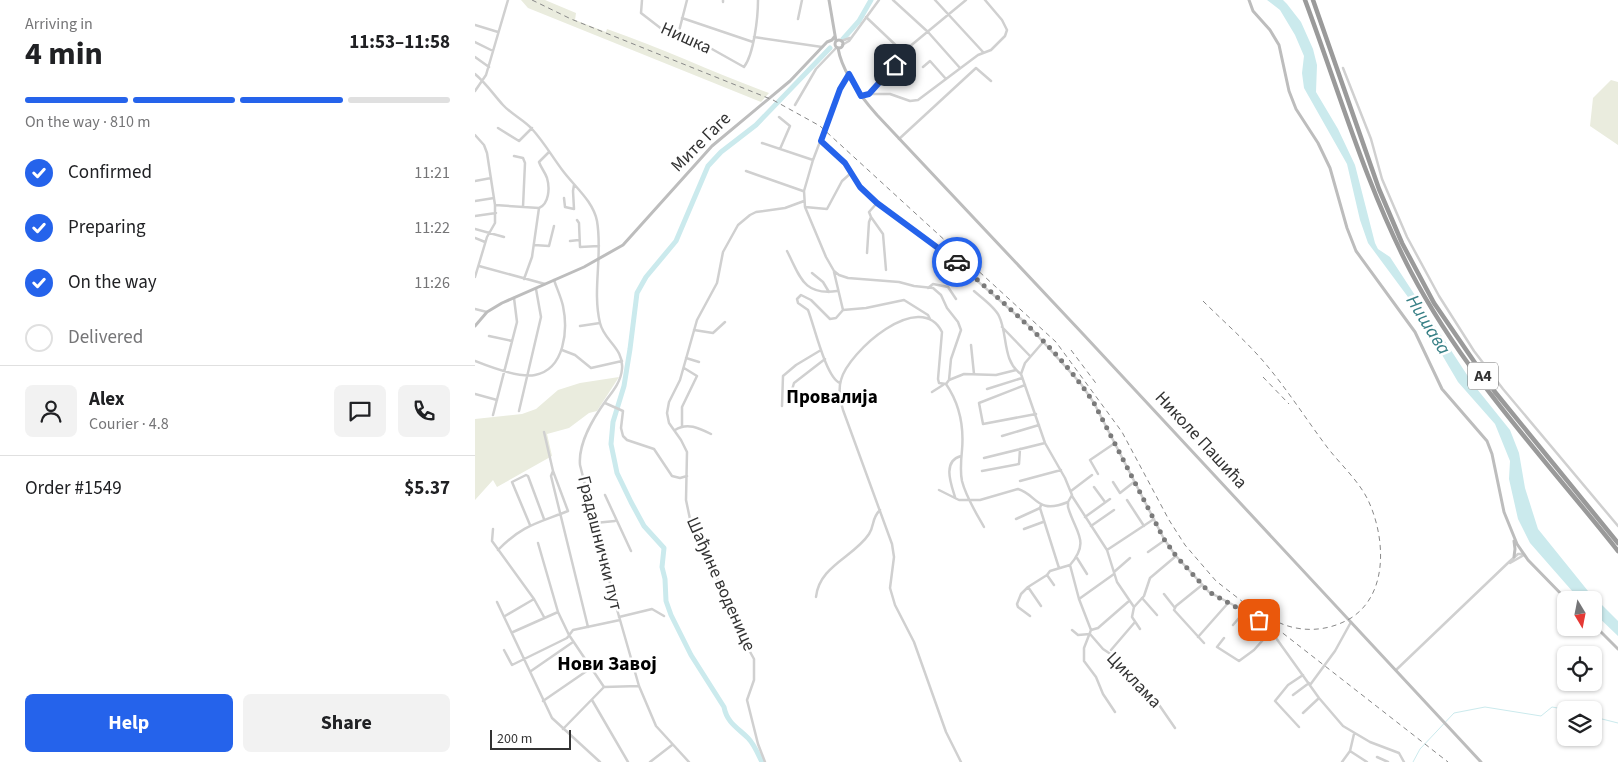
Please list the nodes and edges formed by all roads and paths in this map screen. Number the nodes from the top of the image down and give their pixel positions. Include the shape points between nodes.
1 (508, 0) edge
2 (642, 0) edge
3 (687, 0) edge
4 (758, 0) edge
5 (802, 0) edge
6 (829, 0) edge
7 (879, 0) edge
8 (893, 0) edge
9 (935, 0) edge
10 (966, 0) edge
11 (985, 0) edge
12 (1249, 0) edge
13 (1305, 0) edge
14 (1313, 0) edge
15 (949, 14) junction
16 (866, 17) junction
17 (682, 18) junction
18 (798, 19) dead end
19 (475, 24) edge
20 (498, 32) junction
21 (928, 32) junction
22 (677, 35) junction
23 (836, 35) junction
24 (753, 37) junction
25 (475, 42) edge
26 (753, 42) junction
27 (838, 44) junction
28 (823, 46) junction
29 (493, 51) junction
30 (903, 52) junction
31 (983, 52) junction
32 (475, 57) edge
33 (489, 67) junction
34 (923, 67) dead end
35 (960, 68) junction
36 (1343, 68) dead end
37 (475, 74) edge
38 (849, 74) junction
39 (946, 79) junction
40 (483, 81) junction
41 (991, 81) dead end
42 (475, 91) edge
43 (869, 94) junction
44 (861, 96) junction
45 (795, 105) dead end
46 (779, 118) dead end
47 (498, 128) dead end
48 (532, 128) junction
49 (475, 136) edge
50 (899, 139) junction
51 (821, 141) junction
52 (762, 143) dead end
53 (780, 150) junction
54 (549, 152) junction
55 (514, 156) dead end
56 (813, 160) junction
57 (746, 171) dead end
58 (851, 172) junction
59 (491, 178) junction
60 (475, 181) edge
61 (574, 185) junction
62 (804, 191) junction
63 (494, 198) junction
64 (564, 198) dead end
65 (475, 201) edge
66 (804, 201) junction
67 (877, 203) junction
68 (495, 205) junction
69 (523, 207) junction
70 (805, 207) junction
71 (539, 208) junction
72 (496, 213) junction
73 (475, 216) edge
74 (871, 217) junction
75 (577, 220) dead end
76 (554, 226) dead end
77 (475, 229) edge
78 (490, 232) junction
79 (504, 236) dead end
80 (475, 238) edge
81 (579, 240) junction
82 (570, 241) dead end
83 (485, 242) junction
84 (534, 245) junction
85 (599, 246) junction
86 (787, 251) dead end
87 (867, 253) dead end
88 (599, 260) junction
89 (479, 266) junction
90 (886, 270) dead end
91 (476, 271) edge
92 (834, 271) junction
93 (811, 273) dead end
94 (475, 277) edge
95 (524, 279) junction
96 (554, 280) junction
97 (545, 284) junction
98 (928, 288) junction
99 (536, 289) junction
100 (837, 291) junction
101 (974, 291) dead end
102 (829, 292) junction
103 (514, 298) junction
104 (956, 299) dead end
105 (475, 309) edge
106 (843, 310) junction
107 (487, 312) junction
108 (930, 320) junction
109 (725, 322) dead end
110 (600, 323) junction
111 (475, 326) edge
112 (580, 326) dead end
113 (1002, 327) junction
114 (694, 330) junction
115 (489, 336) dead end
116 (1044, 341) junction
117 (512, 342) junction
118 (971, 345) dead end
119 (561, 350) junction
120 (822, 350) junction
121 (1030, 356) junction
122 (686, 358) junction
123 (825, 359) junction
124 (475, 361) edge
125 (622, 361) junction
126 (699, 362) dead end
127 (684, 368) junction
128 (1016, 370) junction
129 (504, 371) junction
130 (974, 374) junction
131 (527, 375) junction
132 (1022, 376) junction
133 (949, 380) junction
134 (840, 383) junction
135 (945, 384) junction
136 (1025, 385) junction
137 (987, 389) dead end
138 (932, 392) dead end
139 (791, 393) dead end
140 (475, 394) edge
141 (497, 400) junction
142 (605, 403) junction
143 (782, 406) dead end
144 (519, 411) dead end
145 (1036, 414) junction
146 (493, 415) dead end
147 (1039, 425) junction
148 (682, 426) junction
149 (674, 430) junction
150 (544, 432) dead end
151 (711, 434) dead end
152 (1003, 436) dead end
153 (1045, 443) junction
154 (1115, 443) junction
155 (1020, 449) junction
156 (961, 456) junction
157 (984, 458) dead end
158 (1061, 470) junction
159 (553, 471) junction
160 (981, 471) dead end
161 (1098, 474) dead end
162 (1093, 475) dead end
163 (687, 476) junction
164 (1019, 481) dead end
165 (1113, 482) dead end
166 (1134, 482) junction
167 (1094, 487) dead end
168 (939, 490) dead end
169 (1071, 490) junction
170 (605, 495) dead end
171 (1072, 495) junction
172 (956, 498) junction
173 (1110, 499) dead end
174 (970, 500) junction
175 (1127, 500) dead end
176 (1068, 502) junction
177 (1105, 502) junction
178 (1041, 507) junction
179 (880, 510) junction
180 (1114, 510) dead end
181 (561, 514) junction
182 (1085, 517) junction
183 (544, 519) junction
184 (1016, 519) dead end
185 (1154, 519) junction
186 (615, 521) junction
187 (1043, 522) junction
188 (595, 523) junction
189 (530, 525) junction
190 (1091, 526) junction
191 (1144, 526) junction
192 (1618, 526) edge
193 (984, 527) dead end
194 (493, 529) dead end
195 (1024, 529) dead end
196 (1513, 538) junction
197 (1165, 540) junction
198 (538, 543) dead end
199 (1618, 543) edge
200 (498, 550) junction
201 (1107, 550) junction
202 (631, 551) dead end
203 (1618, 551) edge
204 (1148, 552) dead end
205 (1524, 554) junction
206 (1176, 556) junction
207 (1514, 557) junction
208 (1077, 558) junction
209 (1131, 558) dead end
210 (1070, 565) junction
211 (1506, 565) junction
212 (1059, 568) junction
213 (1114, 573) junction
214 (1087, 574) dead end
215 (1047, 575) junction
216 (1054, 585) dead end
217 (1202, 585) junction
218 (1028, 587) junction
219 (1559, 591) edge
220 (1164, 594) dead end
221 (816, 597) dead end
222 (1142, 598) junction
223 (534, 599) junction
224 (1079, 599) junction
225 (1129, 600) junction
226 (497, 602) dead end
227 (1229, 602) junction
228 (1041, 606) dead end
229 (1134, 607) junction
230 (1175, 608) junction
231 (1245, 611) junction
232 (558, 612) junction
233 (1157, 615) dead end
234 (505, 616) junction
235 (664, 616) dead end
236 (1030, 616) dead end
237 (544, 617) junction
238 (619, 619) junction
239 (1259, 620) junction
240 (1135, 622) junction
241 (1351, 622) junction
242 (1233, 625) dead end
243 (588, 627) junction
244 (1140, 629) dead end
245 (1072, 630) dead end
246 (1091, 630) junction
247 (1271, 631) junction
248 (513, 632) junction
249 (1090, 634) junction
250 (1245, 634) dead end
251 (1603, 634) edge
252 (569, 635) junction
253 (1198, 638) junction
254 (1224, 638) dead end
255 (573, 642) junction
256 (1204, 643) dead end
257 (1618, 649) edge
258 (504, 650) dead end
259 (1111, 650) dead end
260 (525, 660) junction
261 (591, 668) junction
262 (1396, 670) junction
263 (531, 671) junction
264 (1303, 675) junction
265 (1310, 684) junction
266 (639, 686) junction
267 (604, 687) junction
268 (1293, 695) dead end
269 (1319, 698) junction
270 (592, 700) junction
271 (543, 701) junction
272 (1115, 712) dead end
273 (1303, 713) dead end
274 (1299, 727) dead end
275 (1175, 728) dead end
276 (563, 729) junction
277 (1354, 734) junction
278 (672, 745) junction
279 (1350, 751) junction
280 (1377, 756) dead end
281 (600, 762) edge
282 (628, 762) edge
283 (650, 762) edge
284 (689, 762) edge
285 (765, 762) edge
286 (961, 762) edge
287 (1342, 762) edge
288 (1367, 762) edge
289 (1388, 762) edge
290 (1403, 762) edge
291 (1481, 762) edge

1 - 20 street
2 - 22 street, Нишка via 641,14 659,28
3 - 17 street
4 - 24 street
5 - 18 street
6 - 23 main road, Николе Пашића
7 - 16 street
8 - 21 street
9 - 15 street
10 - 15 street
11 - 31 street via 1007,30 991,50
12 - 196 main road via 1253,11 1279,45 1289,92 1330,168 1356,251 1415,332 1442,389 1487,441
13 - 203 highway, A4 via 1387,222 1412,273 1451,340 1491,395
14 - 199 highway, A4 via 1379,189 1405,249 1434,303 1495,392
15 - 21 street
15 - 31 street
16 - 27 street via 851,37
16 - 30 street
17 - 22 street
17 - 26 street
19 - 20 street
20 - 29 street
21 - 30 street
21 - 35 street
22 - 26 street, Нишка via 703,44 744,67
23 - 27 main road
23 - 27 main road, Николе Пашића
24 - 26 street
24 - 28 street
25 - 29 street
27 - 28 main road
27 - 38 main road, Николе Пашића
27 - 45 street via 816,69
28 - 88 main road, Мите Гаге via 790,80 707,151 629,240
29 - 33 street
30 - 43 street
31 - 35 street
32 - 33 street
33 - 40 street
34 - 39 street via 931,61
35 - 39 street
36 - 192 street via 1369,134 1382,179 1407,237 1439,296 1503,389
37 - 40 street
38 - 44 main road, Николе Пашића
38 - 51 street via 840,89
39 - 43 street via 918,100 910,101 890,94
40 - 42 street
40 - 48 street via 503,105
41 - 50 street via 976,68
43 - 44 street
44 - 50 main road, Николе Пашића
46 - 53 street via 790,126
47 - 48 street via 519,141
48 - 54 street
49 - 59 street via 484,145
50 - 241 main road, Николе Пашића
51 - 56 street
51 - 58 street
52 - 53 street
53 - 56 street
54 - 61 street
54 - 71 street via 539,162 547,178 547,192 545,204
55 - 69 street via 523,158 525,163
56 - 62 street
57 - 62 street
58 - 67 street via 860,187
58 - 70 street via 826,209
59 - 60 street
59 - 63 street
61 - 64 street via 574,209 565,207
61 - 85 street via 595,214
62 - 66 street
63 - 65 street
63 - 68 street
66 - 70 street
66 - 114 street, Шађине воденице via 749,214 738,225 723,252 717,283
67 - 74 street via 869,212
67 - 116 street via 943,251
68 - 69 street
68 - 72 street
69 - 71 street
70 - 92 street
71 - 84 street
72 - 73 street
72 - 78 street via 495,225
74 - 87 street
74 - 90 street via 883,234
75 - 81 street
76 - 84 street via 549,246
77 - 78 street
78 - 79 street
78 - 83 street
80 - 83 street
81 - 82 street
81 - 85 street via 581,248
83 - 89 street
84 - 95 street
85 - 88 street
86 - 102 street via 803,283 817,292
88 - 96 main road, Мите Гаге
88 - 110 street via 597,295
89 - 91 street
89 - 95 street
91 - 94 street
92 - 98 street via 848,278
92 - 100 street
93 - 102 street via 823,282
95 - 97 street
96 - 97 main road, Мите Гаге
96 - 119 street via 563,311
97 - 99 main road, Мите Гаге
98 - 104 street via 933,284 948,287
98 - 133 street via 941,295 961,330 951,359
99 - 103 main road, Мите Гаге
99 - 131 street via 541,317
100 - 102 street
100 - 106 street
101 - 113 street via 998,314
103 - 107 main road, Мите Гаге
103 - 117 street via 517,318
105 - 107 street
106 - 108 street via 904,300 928,315
106 - 120 street via 830,319 811,300 801,295 797,298 797,303 808,310
107 - 111 main road
108 - 134 street via 913,317 894,324 854,356
108 - 135 street via 942,332 937,379
109 - 114 street via 713,333
110 - 112 street
110 - 125 street
113 - 121 street
113 - 128 street via 1006,350
114 - 122 street, Шађине воденице
115 - 117 street
116 - 121 street
116 - 154 street via 1089,395
117 - 129 street
118 - 130 street
119 - 125 street via 575,355 592,369
119 - 131 street via 552,367
120 - 123 street
120 - 143 street via 783,376
121 - 132 street
122 - 126 street
122 - 127 street, Шађине воденице
123 - 134 street via 832,378
123 - 139 street via 794,383
124 - 129 street
125 - 142 street, Градашнички пут via 619,382
127 - 148 street via 697,376 682,407
127 - 149 street, Шађине воденице via 668,406 667,418
128 - 130 street via 996,375
128 - 132 street
129 - 131 street
129 - 141 street
130 - 133 street
131 - 144 street
132 - 136 street
132 - 137 street
133 - 135 street
134 - 179 street via 843,410
135 - 138 street
135 - 156 street via 953,394 959,412
136 - 145 street
136 - 145 street via 978,405 983,424
140 - 141 street
141 - 146 street
142 - 163 street via 624,414 621,428 627,440 655,449 672,476
142 - 188 street, Градашнички пут via 587,434 580,457
145 - 147 street
147 - 152 street
147 - 153 street
148 - 149 street
148 - 151 street
149 - 163 street, Шађине воденице via 687,452
150 - 159 street
153 - 155 street
153 - 158 street
154 - 161 street via 1090,460
154 - 166 street
155 - 157 street
155 - 160 street via 1019,464
156 - 172 street via 950,465 949,474
156 - 174 street via 962,479
158 - 164 street
158 - 169 street
159 - 181 street via 551,476
159 - 181 street via 568,511
162 - 169 street
163 - 285 street, Шађине воденице via 686,500 690,519 709,552 713,571 734,607 754,659 754,680 747,700
165 - 166 street via 1120,492
166 - 185 street
167 - 177 street
168 - 172 street
169 - 171 street
170 - 186 street
171 - 176 street
171 - 182 street
172 - 174 street
173 - 177 street
174 - 178 street via 986,500 1018,489
174 - 193 street
175 - 191 street
176 - 178 street
176 - 208 street via 1081,545
177 - 182 street
178 - 184 street
178 - 187 street
179 - 221 street via 873,518 869,535 827,573 818,585
179 - 286 street via 894,551 890,588 893,600 914,642 943,724
180 - 190 street
181 - 183 street
181 - 243 street
182 - 190 street
183 - 189 street
183 - 189 street via 528,476 512,482
185 - 191 street
185 - 197 street
186 - 188 street
186 - 202 street
187 - 195 street
187 - 212 street
188 - 238 street, Градашнички пут
189 - 200 street via 511,536
190 - 201 street
191 - 201 street
194 - 200 street via 492,542
196 - 205 main road
196 - 207 main road
197 - 204 street
197 - 206 street
198 - 232 street
200 - 223 street
201 - 213 street
205 - 207 street
205 - 211 street
205 - 219 main road
206 - 217 street
206 - 222 street via 1150,578
207 - 211 street
208 - 210 street
208 - 214 street
209 - 213 street
210 - 212 street
210 - 224 street
211 - 262 street
212 - 215 street
213 - 224 street
213 - 225 street
215 - 216 street
215 - 218 street
217 - 227 street
217 - 230 street
218 - 228 street
218 - 236 street via 1017,604
220 - 230 street
222 - 229 street
222 - 233 street
223 - 234 street
223 - 237 street
224 - 246 street
225 - 229 street
225 - 246 street via 1098,628
226 - 234 street
227 - 231 street
227 - 253 street
229 - 240 street
230 - 253 street via 1175,614
231 - 239 street
231 - 242 street
232 - 237 street
232 - 252 street
234 - 248 street
235 - 238 street via 651,609
237 - 248 street
238 - 243 street
238 - 266 street, Градашнички пут
239 - 247 street
239 - 250 street
240 - 244 street
240 - 259 street
241 - 262 main road, Николе Пашића
241 - 265 street via 1335,651
243 - 252 street via 573,630
245 - 249 street via 1077,635
246 - 249 street, Циклама
247 - 254 street via 1240,661 1217,647
247 - 264 street
248 - 260 street
249 - 272 street, Циклама via 1084,648 1084,661
249 - 275 street, Циклама via 1122,664 1135,684 1155,699
251 - 257 main road
252 - 255 street
252 - 260 street
253 - 256 street
255 - 261 street
255 - 263 street
258 - 260 street via 513,665
260 - 263 street
261 - 267 street
261 - 271 street
262 - 291 main road, Николе Пашића
263 - 271 street
264 - 265 street
264 - 274 street via 1288,685 1275,701
265 - 268 street
265 - 269 street
266 - 267 street
266 - 278 street, Градашнички пут via 654,722
267 - 270 street
269 - 273 street
269 - 277 street via 1335,719
270 - 276 street
270 - 282 street
271 - 276 street via 552,718
276 - 281 street
277 - 279 street
277 - 290 street via 1399,752
278 - 283 street
278 - 284 street, Градашнички пут
279 - 287 street
279 - 288 street
280 - 289 street

